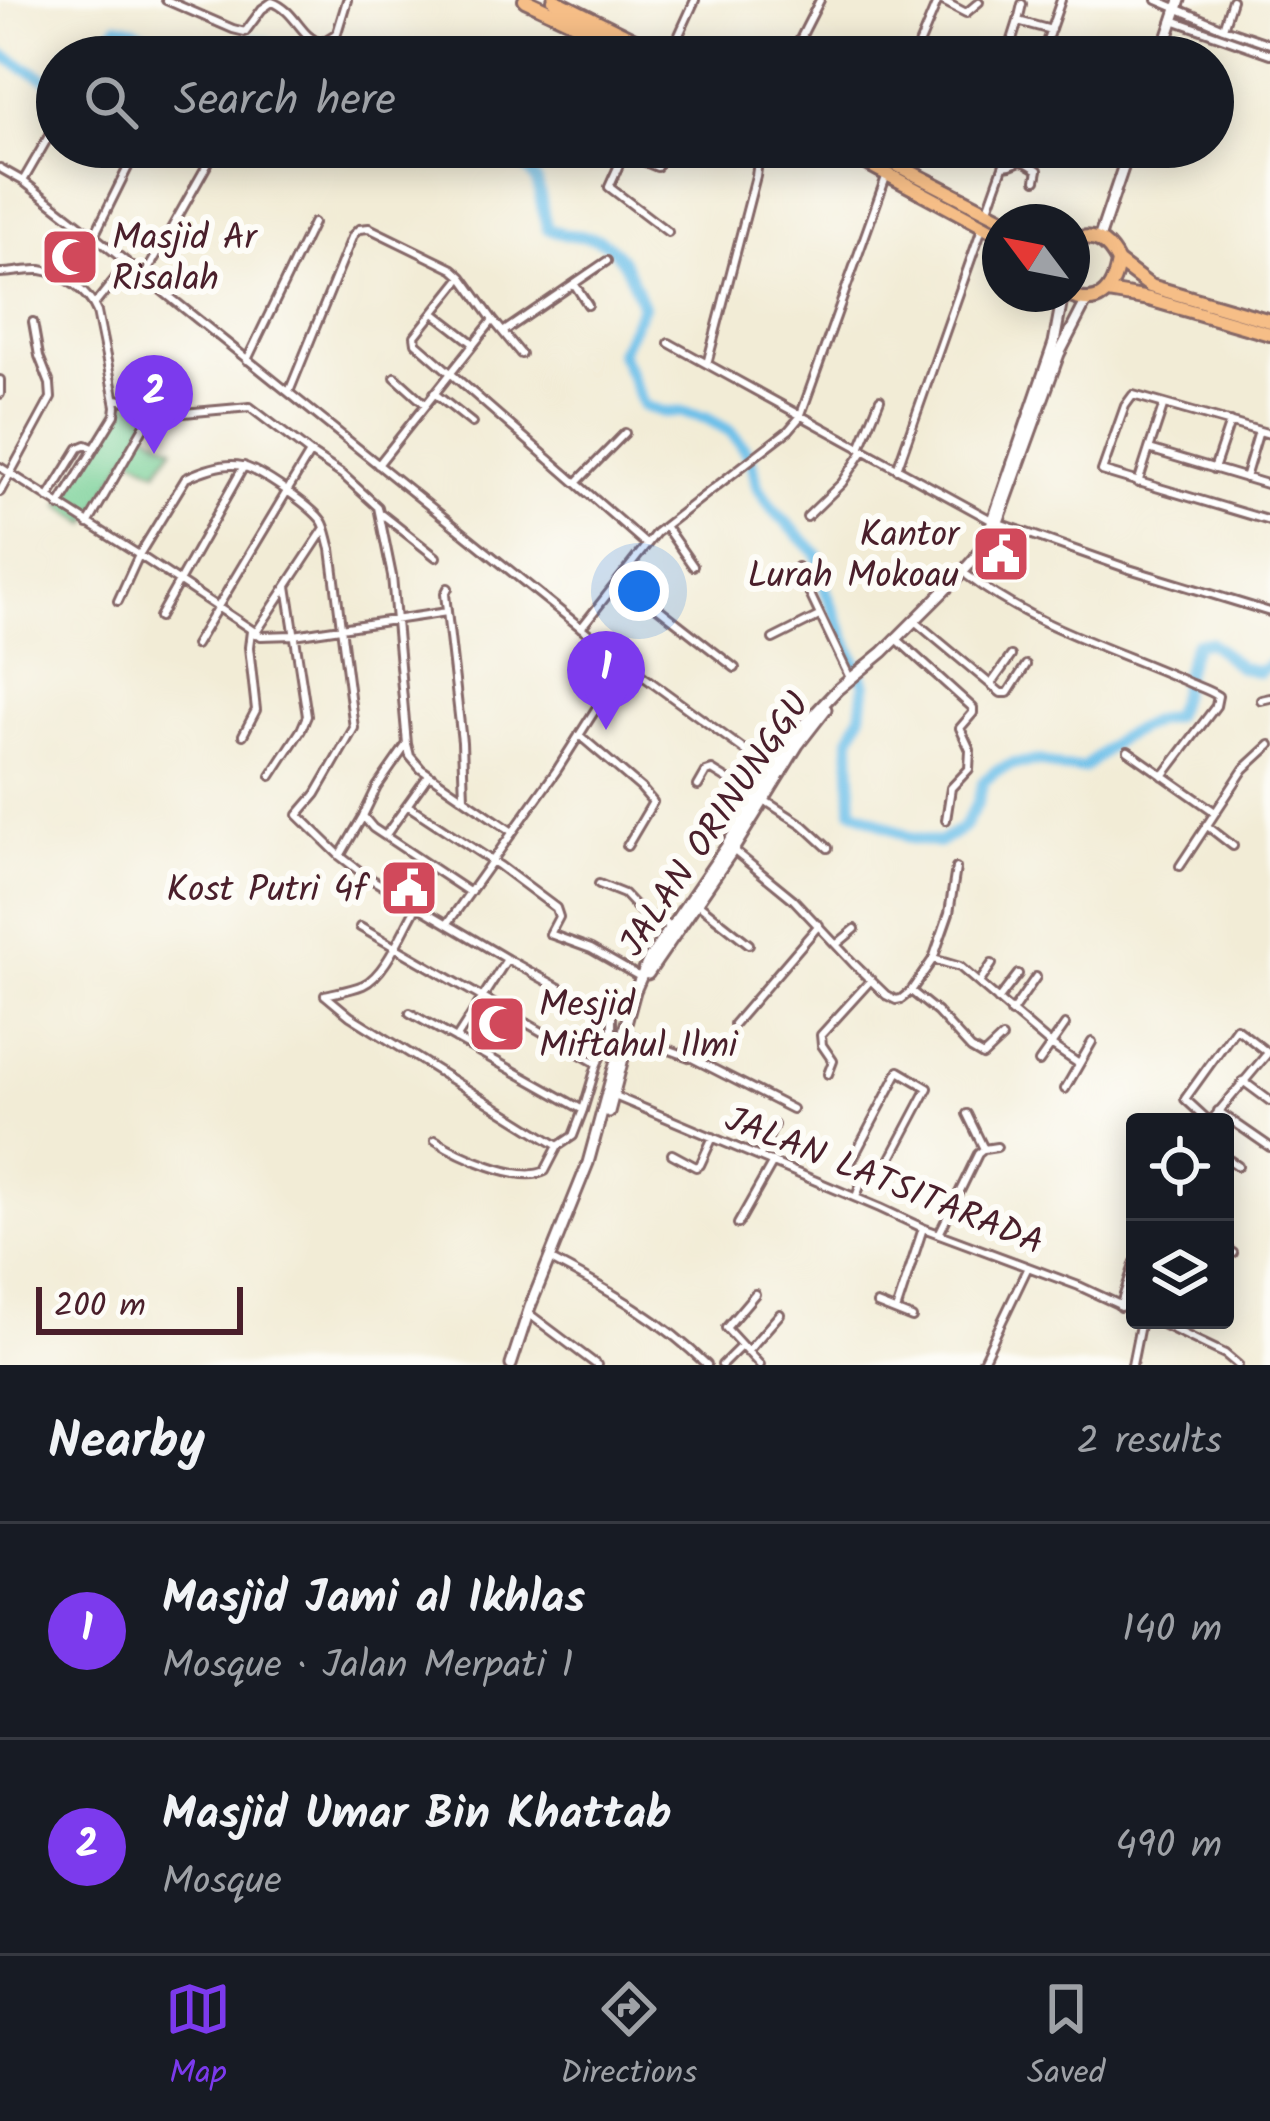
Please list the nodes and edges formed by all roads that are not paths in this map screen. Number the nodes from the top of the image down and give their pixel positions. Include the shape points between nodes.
1 (166, 0) edge
2 (347, 0) edge
3 (525, 0) edge
4 (554, 0) edge
5 (695, 0) edge
6 (820, 0) edge
7 (939, 0) edge
8 (1061, 0) edge
9 (1157, 0) edge
10 (1232, 0) edge
11 (979, 2) edge
12 (1022, 4) dead end
13 (1177, 10) edge
14 (1018, 21) junction
15 (1223, 28) junction
16 (1051, 30) junction
17 (308, 36) edge
18 (332, 36) edge
19 (611, 36) edge
20 (615, 36) edge
21 (679, 36) edge
22 (802, 36) edge
23 (923, 36) edge
24 (1013, 36) edge
25 (1049, 36) edge
26 (1232, 36) edge
27 (1234, 37) edge
28 (1270, 44) edge
29 (1270, 54) edge
30 (36, 158) edge
31 (0, 168) edge
32 (128, 168) edge
33 (205, 168) edge
34 (618, 168) edge
35 (757, 168) edge
36 (886, 168) edge
37 (902, 168) edge
38 (1003, 168) edge
39 (1035, 168) edge
40 (1123, 168) edge
41 (1036, 180) dead end
42 (23, 181) junction
43 (990, 204) edge
44 (982, 216) edge
45 (313, 223) dead end
46 (982, 227) edge
47 (668, 232) dead end
48 (94, 236) junction
49 (1090, 236) edge
50 (1099, 239) junction
51 (607, 261) dead end
52 (1118, 262) junction
53 (127, 264) junction
54 (0, 273) edge
55 (145, 277) junction
56 (462, 277) junction
57 (575, 285) junction
58 (1108, 292) junction
59 (1090, 299) edge
60 (95, 304) junction
61 (588, 305) dead end
62 (1060, 312) edge
63 (1081, 312) edge
64 (434, 313) junction
65 (493, 320) junction
66 (1270, 321) edge
67 (33, 322) dead end
68 (503, 332) junction
69 (1270, 334) edge
70 (669, 343) dead end
71 (474, 344) junction
72 (521, 354) dead end
73 (247, 360) junction
74 (707, 364) junction
75 (451, 371) junction
76 (395, 377) dead end
77 (0, 380) edge
78 (289, 392) junction
79 (434, 393) junction
80 (0, 394) edge
81 (116, 399) junction
82 (880, 399) dead end
83 (425, 404) junction
84 (1164, 404) junction
85 (150, 416) junction
86 (800, 417) junction
87 (1230, 422) junction
88 (472, 423) dead end
89 (1259, 430) junction
90 (625, 433) dead end
91 (1270, 434) edge
92 (94, 449) junction
93 (862, 449) junction
94 (1149, 449) junction
95 (310, 453) junction
96 (378, 464) junction
97 (0, 466) edge
98 (244, 466) junction
99 (897, 469) junction
100 (1214, 470) junction
101 (10, 472) junction
102 (1245, 478) junction
103 (578, 482) junction
104 (1138, 483) junction
105 (1270, 485) edge
106 (0, 491) edge
107 (286, 492) junction
108 (48, 498) junction
109 (59, 506) junction
110 (380, 512) junction
111 (808, 517) dead end
112 (1270, 521) edge
113 (996, 522) junction
114 (88, 524) junction
115 (665, 526) junction
116 (325, 528) junction
117 (646, 544) junction
118 (139, 554) junction
119 (436, 557) dead end
120 (693, 566) dead end
121 (797, 568) dead end
122 (968, 576) junction
123 (621, 579) junction
124 (179, 581) junction
125 (287, 586) junction
126 (448, 588) dead end
127 (118, 601) dead end
128 (218, 608) junction
129 (447, 612) junction
130 (1270, 612) edge
131 (159, 616) dead end
132 (819, 616) junction
133 (394, 618) junction
134 (917, 623) junction
135 (341, 627) junction
136 (581, 628) junction
137 (253, 633) junction
138 (294, 635) junction
139 (773, 639) dead end
140 (899, 641) junction
141 (195, 645) dead end
142 (1011, 656) dead end
143 (625, 663) junction
144 (1027, 664) dead end
145 (869, 667) junction
146 (735, 668) dead end
147 (855, 677) junction
148 (991, 684) junction
149 (243, 735) dead end
150 (579, 736) junction
151 (407, 744) junction
152 (1270, 745) edge
153 (1128, 751) dead end
154 (775, 772) junction
155 (429, 775) junction
156 (271, 776) dead end
157 (1163, 776) junction
158 (698, 786) dead end
159 (464, 797) junction
160 (760, 798) junction
161 (407, 805) junction
162 (1215, 812) junction
163 (363, 816) junction
164 (946, 820) dead end
165 (1206, 825) junction
166 (511, 831) junction
167 (385, 836) junction
168 (627, 846) dead end
169 (1233, 846) dead end
170 (828, 848) dead end
171 (733, 850) junction
172 (340, 856) junction
173 (491, 860) junction
174 (1180, 866) dead end
175 (956, 868) dead end
176 (599, 884) dead end
177 (469, 892) junction
178 (696, 902) junction
179 (417, 906) junction
180 (448, 923) junction
181 (819, 925) junction
182 (360, 927) dead end
183 (674, 928) junction
184 (855, 928) dead end
185 (749, 944) dead end
186 (837, 944) junction
187 (394, 948) junction
188 (507, 959) junction
189 (933, 959) junction
190 (992, 964) dead end
191 (1018, 974) dead end
192 (640, 977) junction
193 (1036, 977) dead end
194 (871, 980) junction
195 (979, 983) junction
196 (911, 991) junction
197 (481, 999) junction
198 (998, 1000) junction
199 (410, 1013) dead end
200 (1011, 1013) junction
201 (734, 1024) dead end
202 (625, 1025) junction
203 (1065, 1025) dead end
204 (1002, 1038) dead end
205 (456, 1039) junction
206 (1092, 1042) dead end
207 (1051, 1045) junction
208 (1269, 1054) edge
209 (1039, 1062) dead end
210 (597, 1064) junction
211 (1079, 1064) junction
212 (828, 1074) dead end
213 (1244, 1082) junction
214 (1065, 1089) dead end
215 (610, 1095) junction
216 (1270, 1101) edge
217 (792, 1109) dead end
218 (583, 1110) junction
219 (1218, 1111) joint
220 (1200, 1113) edge
221 (967, 1114) dead end
222 (774, 1124) dead end
223 (713, 1137) junction
224 (435, 1140) dead end
225 (558, 1146) junction
226 (997, 1147) dead end
227 (1270, 1147) edge
228 (984, 1149) junction
229 (672, 1154) dead end
230 (760, 1156) junction
231 (773, 1162) junction
232 (1234, 1163) edge
233 (1238, 1166) dead end
234 (864, 1175) junction
235 (577, 1196) junction
236 (856, 1197) junction
237 (738, 1224) dead end
238 (923, 1228) junction
239 (939, 1234) junction
240 (555, 1262) junction
241 (1028, 1268) junction
242 (1126, 1289) edge
243 (755, 1294) dead end
244 (877, 1304) dead end
245 (1120, 1307) junction
246 (1126, 1309) edge
247 (896, 1311) junction
248 (779, 1314) dead end
249 (530, 1315) junction
250 (912, 1318) dead end
251 (1139, 1329) edge
252 (1173, 1329) edge
253 (744, 1349) junction
254 (514, 1365) edge
255 (597, 1365) edge
256 (707, 1365) edge
257 (722, 1365) edge
258 (760, 1365) edge
259 (982, 1365) edge
260 (1132, 1365) edge
261 (1238, 1365) edge

1 - 17 street via 244,32 277,4
2 - 18 street
3 - 19 highway
4 - 20 highway
5 - 21 street
6 - 22 street
7 - 11 street via 965,13
7 - 23 street
8 - 16 street
9 - 13 street
10 - 15 street
12 - 14 street
13 - 15 street
13 - 26 street
14 - 16 street
14 - 24 street
15 - 28 street
16 - 25 street
27 - 29 street
30 - 42 street
31 - 42 street
32 - 48 street
33 - 55 street
34 - 47 street via 609,187
35 - 74 street
36 - 86 street
37 - 44 highway
38 - 43 street
39 - 41 street
40 - 50 street
42 - 48 street
45 - 73 street
46 - 99 street
48 - 53 street
49 - 50 highway
50 - 52 highway
51 - 57 street
52 - 58 highway
52 - 66 highway via 1150,286
53 - 55 street
53 - 60 street
54 - 60 street via 52,273
55 - 73 street
56 - 64 street
56 - 65 street
56 - 78 street via 359,229
57 - 61 street
57 - 68 street
58 - 59 highway
58 - 69 highway
60 - 81 street
62 - 113 street, JALAN ORINUNGGU
63 - 113 street, JALAN ORINUNGGU
64 - 71 street
64 - 75 street via 415,340
65 - 68 street
65 - 71 street
67 - 101 street via 51,398
68 - 72 street
70 - 74 street
71 - 75 street
73 - 78 street
74 - 86 street
75 - 79 street
75 - 103 street
76 - 83 street
77 - 80 street
78 - 96 street
79 - 83 street
79 - 88 street
81 - 85 street
81 - 92 street
82 - 93 street
83 - 96 street
84 - 87 street
84 - 94 street
84 - 104 street via 1130,398 1102,471
85 - 95 street via 250,407
85 - 114 street
86 - 93 street
86 - 115 street
87 - 89 street
87 - 100 street
89 - 91 street
89 - 102 street
90 - 103 street
92 - 108 street via 79,448
92 - 109 street
93 - 99 street
93 - 111 street
94 - 100 street
94 - 104 street
95 - 107 street
95 - 110 street
96 - 136 street
97 - 101 street
98 - 107 street
98 - 118 street via 186,478
98 - 124 street
99 - 113 street
100 - 102 street
101 - 106 street
101 - 108 street
102 - 105 street
103 - 117 street
104 - 112 street
107 - 116 street
107 - 128 street
108 - 109 street
109 - 114 street
110 - 119 street
110 - 133 street
113 - 122 street, JALAN ORINUNGGU
113 - 130 street
113 - 145 street, JALAN ORINUNGGU via 975,558
114 - 118 street
115 - 117 street
115 - 120 street
116 - 125 street
116 - 135 street
117 - 123 street
118 - 124 street
118 - 127 street
121 - 132 street
122 - 134 street, JALAN ORINUNGGU
122 - 157 street via 1047,624 1214,692 1218,703
123 - 136 street
123 - 146 street
124 - 128 street
124 - 131 street
125 - 137 street
125 - 138 street
126 - 129 street
128 - 137 street
128 - 141 street
129 - 133 street
129 - 159 street
132 - 139 street
132 - 147 street
133 - 135 street
133 - 151 street
134 - 140 street, JALAN ORINUNGGU
134 - 148 street
135 - 138 street
135 - 172 street via 354,728 298,815
136 - 143 street
137 - 138 street
137 - 149 street via 256,710
138 - 156 street via 306,721
140 - 145 street, JALAN ORINUNGGU
140 - 164 street via 973,708 959,728 969,770 951,788
142 - 148 street
143 - 150 street
143 - 154 street
144 - 148 street via 1008,693
145 - 147 street, JALAN ORINUNGGU
147 - 154 street, JALAN ORINUNGGU
150 - 166 street
150 - 168 street via 653,802
151 - 155 street
151 - 163 street
152 - 162 street
153 - 157 street
154 - 160 street, JALAN ORINUNGGU
155 - 159 street
155 - 161 street
157 - 162 street
158 - 160 street via 712,770
159 - 166 street
160 - 170 street
160 - 171 street, JALAN ORINUNGGU
160 - 183 street, JALAN ORINUNGGU
161 - 167 street
161 - 173 street
162 - 165 street
163 - 167 street
163 - 172 street
165 - 169 street
165 - 174 street
166 - 173 street
167 - 177 street
171 - 178 street, JALAN ORINUNGGU
171 - 181 street
172 - 179 street
173 - 177 street
173 - 192 street via 556,908 550,934
175 - 189 street
176 - 183 street
177 - 180 street
178 - 183 street, JALAN ORINUNGGU
178 - 185 street
179 - 180 street
179 - 187 street
180 - 188 street
181 - 186 street
181 - 201 street
182 - 187 street
183 - 192 street, JALAN ORINUNGGU
183 - 202 street, JALAN ORINUNGGU
184 - 186 street
186 - 194 street
187 - 197 street
187 - 225 street via 372,980 325,995
188 - 197 street
188 - 202 street
189 - 195 street via 956,964
189 - 196 street
190 - 195 street
191 - 198 street
192 - 202 street, JALAN ORINUNGGU
193 - 200 street
194 - 196 street via 896,1000
194 - 212 street via 821,1035 833,1061
195 - 198 street
196 - 204 street via 983,1056
197 - 205 street
197 - 210 street
198 - 200 street
199 - 205 street
200 - 207 street
202 - 210 street via 612,1031
202 - 215 street, JALAN ORINUNGGU
202 - 217 street
203 - 207 street
205 - 218 street
206 - 211 street
207 - 209 street
207 - 211 street
208 - 213 street
208 - 220 street via 1236,1028 1185,1099
210 - 218 street
211 - 214 street
213 - 216 street
213 - 219 street
215 - 223 street, JALAN LATSITARADA
215 - 235 street, JALAN ORINUNGGU
218 - 225 street via 573,1136
219 - 227 street
221 - 228 street
222 - 230 street
223 - 229 street via 696,1167
223 - 230 street, JALAN LATSITARADA
224 - 225 street via 485,1165 535,1176
226 - 228 street
228 - 239 street
230 - 231 street, JALAN LATSITARADA
231 - 236 street, JALAN LATSITARADA
231 - 237 street
232 - 233 street
234 - 234 street via 881,1178 928,1088 903,1072 850,1164
234 - 236 street
235 - 240 street, JALAN ORINUNGGU
235 - 249 street, JALAN ORINUNGGU
236 - 238 street, JALAN LATSITARADA
238 - 239 street, JALAN LATSITARADA
238 - 247 street
239 - 241 street, JALAN LATSITARADA
240 - 249 street, JALAN ORINUNGGU
240 - 256 street via 667,1328
241 - 245 street, JALAN LATSITARADA
241 - 259 street
242 - 245 street
243 - 253 street via 726,1328
244 - 247 street
245 - 246 street, JALAN LATSITARADA
247 - 250 street
248 - 253 street
249 - 254 street, JALAN ORINUNGGU
249 - 255 street
251 - 260 street
252 - 261 street
253 - 257 street
253 - 258 street

